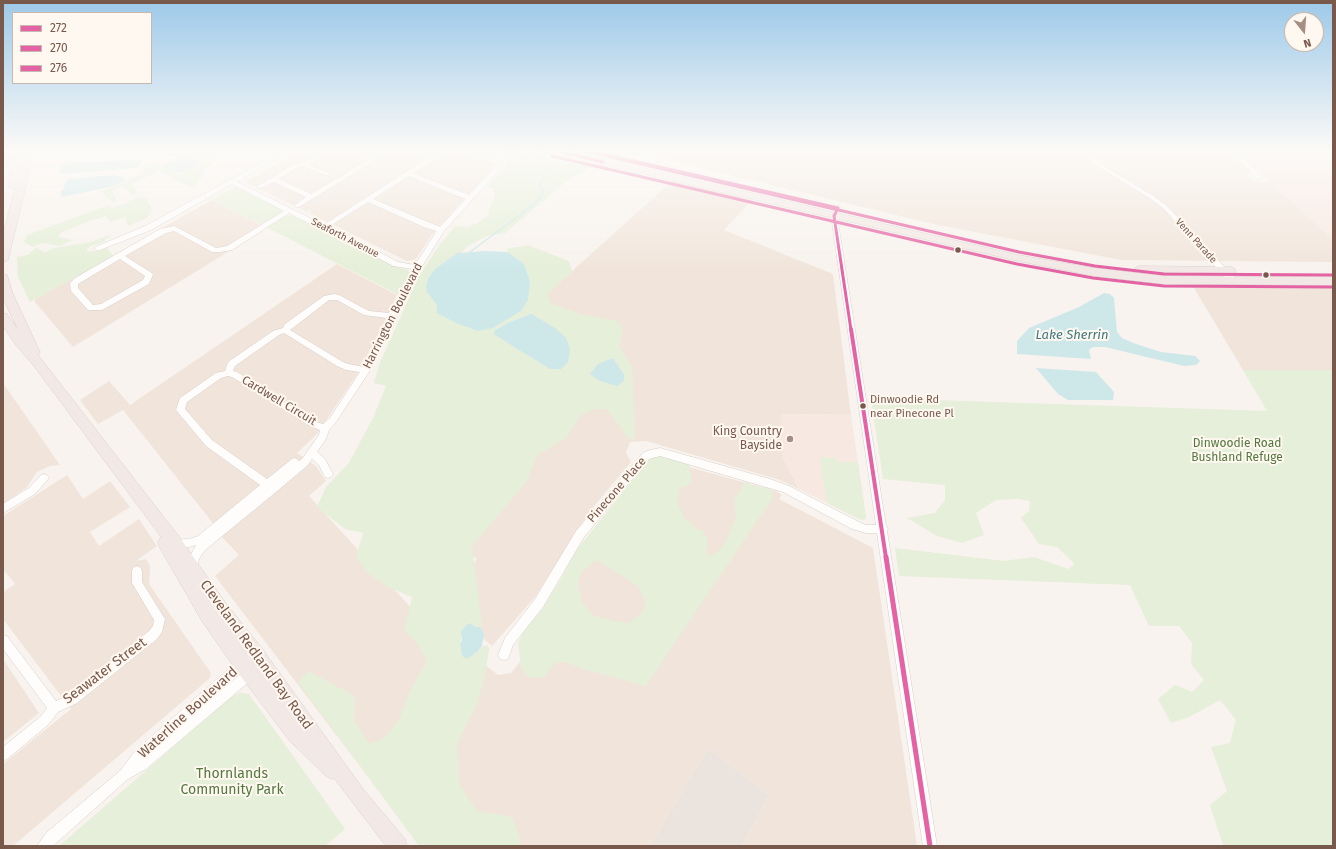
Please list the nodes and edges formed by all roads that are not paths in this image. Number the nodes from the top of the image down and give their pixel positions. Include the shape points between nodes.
1 (12, 190) edge
2 (20, 190) edge
3 (218, 190) edge
4 (248, 190) edge
5 (296, 190) edge
6 (324, 190) edge
7 (383, 190) edge
8 (446, 190) edge
9 (478, 190) edge
10 (746, 190) edge
11 (1140, 190) edge
12 (311, 197) junction
13 (470, 198) junction
14 (367, 199) junction
15 (297, 206) dead end
16 (290, 210) junction
17 (836, 212) junction
18 (3, 220) edge
19 (326, 226) junction
20 (441, 230) junction
21 (97, 248) dead end
22 (120, 256) junction
23 (3, 260) edge
24 (417, 268) junction
25 (1224, 271) junction
26 (1333, 273) edge
27 (3, 278) edge
28 (1232, 280) junction
29 (1333, 281) edge
30 (391, 316) junction
31 (3, 317) edge
32 (286, 330) junction
33 (38, 363) junction
34 (366, 370) junction
35 (228, 373) junction
36 (325, 428) junction
37 (311, 453) junction
38 (328, 474) dead end
39 (44, 478) dead end
40 (270, 487) junction
41 (3, 509) edge
42 (153, 516) junction
43 (883, 529) junction
44 (174, 543) junction
45 (192, 567) junction
46 (138, 571) dead end
47 (3, 640) edge
48 (504, 655) dead end
49 (252, 664) junction
50 (54, 708) junction
51 (3, 755) edge
52 (47, 842) edge
53 (38, 846) edge
54 (398, 846) edge
55 (930, 846) edge

1 - 18 highway
2 - 23 highway
3 - 21 street via 148,228
4 - 16 street, Seaforth Avenue
5 - 12 street
6 - 12 street
7 - 14 street
8 - 13 street
9 - 13 street, Harrington Boulevard
10 - 17 highway
11 - 25 street, Venn Parade via 1165,207
12 - 15 street
13 - 20 street, Harrington Boulevard
14 - 19 street
14 - 20 street
16 - 19 street, Seaforth Avenue via 318,225
16 - 22 street via 224,249 215,250 174,228 163,231
17 - 25 highway via 1086,262 1154,270
17 - 28 highway via 1018,258 1094,272 1164,280
17 - 43 street
19 - 24 street, Seaforth Avenue via 396,264
20 - 24 street, Harrington Boulevard
22 - 22 street via 74,283 74,289 91,308 104,306 146,282 149,275
24 - 30 street, Harrington Boulevard
25 - 26 highway
25 - 28 street, Venn Parade
27 - 33 highway, Cleveland Redland Bay Road via 6,292
28 - 29 highway
30 - 32 street via 367,313 334,296 327,298
30 - 34 street, Harrington Boulevard via 390,324
31 - 33 highway, Cleveland Redland Bay Road
32 - 34 street via 346,367
32 - 35 street via 276,333 231,364
33 - 42 highway, Cleveland Redland Bay Road
34 - 36 street, Harrington Boulevard
35 - 36 street, Cardwell Circuit via 234,374 313,424
35 - 40 street, Cardwell Circuit via 219,375 183,400 180,410 209,443
36 - 37 street, Harrington Boulevard via 323,436
37 - 38 street via 322,462
37 - 40 street, Harrington Boulevard via 305,462
39 - 41 street via 32,491
40 - 44 street, Harrington Boulevard via 201,539 189,543
40 - 45 street, Harrington Boulevard via 200,548
42 - 44 highway, Cleveland Redland Bay Road
42 - 49 highway, Cleveland Redland Bay Road via 167,546 208,616
43 - 48 street, Pinecone Place via 856,526 770,483 660,452 653,453 646,456 580,534 539,603 509,642
43 - 55 street
44 - 45 highway, Cleveland Redland Bay Road
45 - 49 highway, Cleveland Redland Bay Road via 221,610
46 - 50 street, Seawater Street via 137,583 160,619 158,628 153,635 73,699
47 - 50 street
49 - 52 street, Waterline Boulevard via 142,765 124,775
49 - 54 highway, Cleveland Redland Bay Road
50 - 51 street, Seawater Street via 45,720
52 - 53 street, Waterline Boulevard

